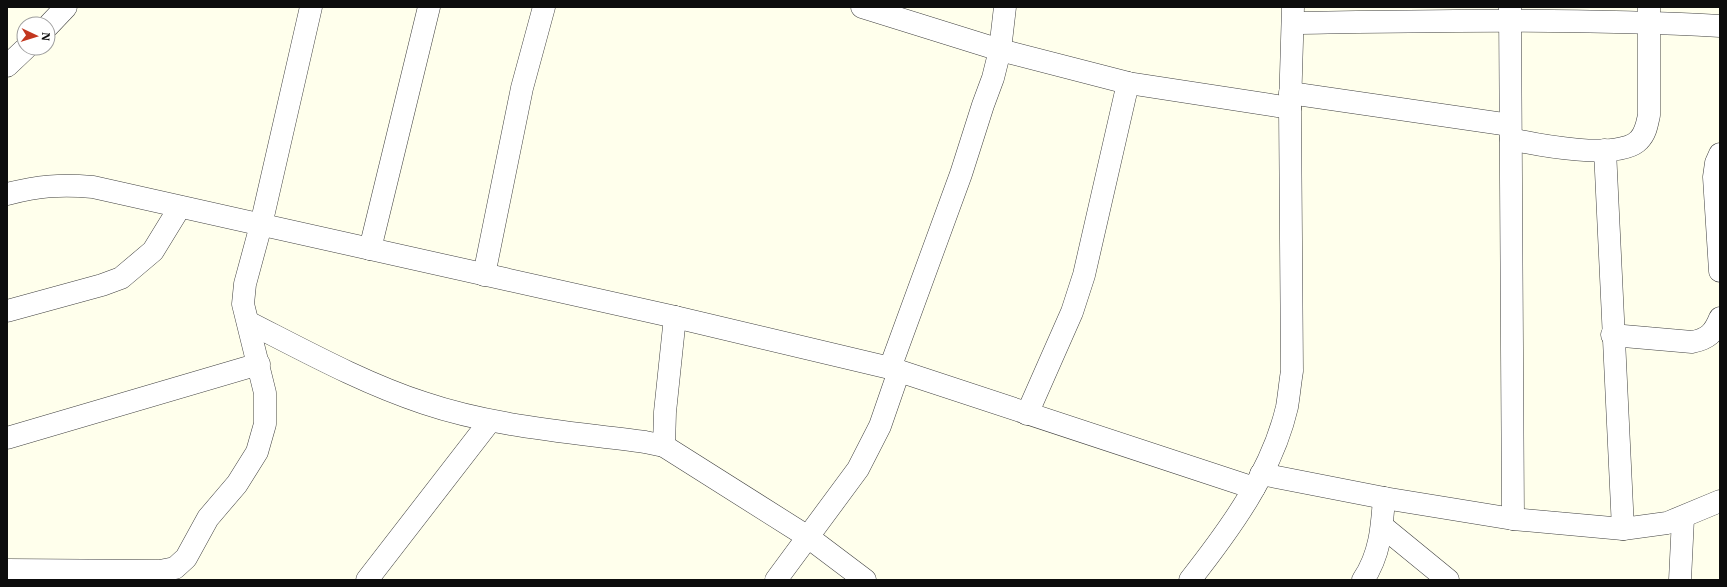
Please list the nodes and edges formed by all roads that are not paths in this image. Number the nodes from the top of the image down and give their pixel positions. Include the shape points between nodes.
1 (66, 7) edge
2 (311, 7) edge
3 (429, 7) edge
4 (544, 7) edge
5 (1005, 7) edge
6 (874, 9) edge
7 (1510, 14) edge
8 (1293, 15) edge
9 (1649, 15) edge
10 (56, 18) edge
11 (1720, 26) edge
12 (1000, 50) junction
13 (18, 56) edge
14 (7, 66) edge
15 (1128, 83) junction
16 (1290, 101) junction
17 (1510, 132) junction
18 (1605, 150) junction
19 (1720, 154) edge
20 (7, 194) edge
21 (180, 207) junction
22 (261, 225) junction
23 (370, 249) junction
24 (1720, 271) edge
25 (484, 274) junction
26 (7, 311) edge
27 (675, 317) junction
28 (1720, 318) edge
29 (248, 322) junction
30 (1612, 335) junction
31 (259, 364) junction
32 (894, 369) junction
33 (1027, 414) junction
34 (490, 421) junction
35 (7, 438) edge
36 (664, 446) junction
37 (1258, 481) junction
38 (1384, 498) junction
39 (1720, 501) edge
40 (1684, 518) junction
41 (1513, 519) junction
42 (1382, 526) junction
43 (1623, 529) junction
44 (808, 537) junction
45 (7, 570) edge
46 (367, 580) edge
47 (776, 580) edge
48 (865, 580) edge
49 (1190, 580) edge
50 (1363, 580) edge
51 (1448, 580) edge
52 (1680, 580) edge

1 - 10 street
2 - 22 street
3 - 23 street
4 - 25 street via 522,88
5 - 12 street
6 - 12 street
7 - 8 street
7 - 9 street
7 - 17 street
8 - 16 street
9 - 11 street
9 - 18 street via 1649,115 1646,130 1639,141 1626,148
12 - 15 street
12 - 32 street via 993,78
13 - 14 street
15 - 16 street
15 - 33 street via 1084,275 1072,312
16 - 17 street
16 - 37 street via 1292,371 1287,407 1276,441
17 - 18 street via 1565,148
17 - 41 street
18 - 30 street
19 - 24 street via 1714,178
20 - 21 street via 64,184 93,187
21 - 22 street
21 - 26 street via 153,251 121,278
22 - 23 street
22 - 29 street via 245,284 243,304
23 - 25 street
25 - 27 street
27 - 32 street
27 - 36 street
28 - 30 street via 1714,332 1703,340 1692,342
29 - 31 street
29 - 34 street via 362,378 424,403
30 - 43 street
31 - 35 street
31 - 45 street via 265,393 265,424 258,452 237,484 208,518 186,558 175,568 160,571
32 - 33 street
32 - 44 street via 880,426 870,449 839,497
33 - 37 street
34 - 36 street
34 - 46 street
36 - 44 street
37 - 38 street
37 - 49 street via 1227,530
38 - 41 street
38 - 42 street
39 - 40 street
40 - 43 street via 1651,527
40 - 52 street
41 - 43 street
42 - 50 street via 1375,559
42 - 51 street
44 - 47 street
44 - 48 street

